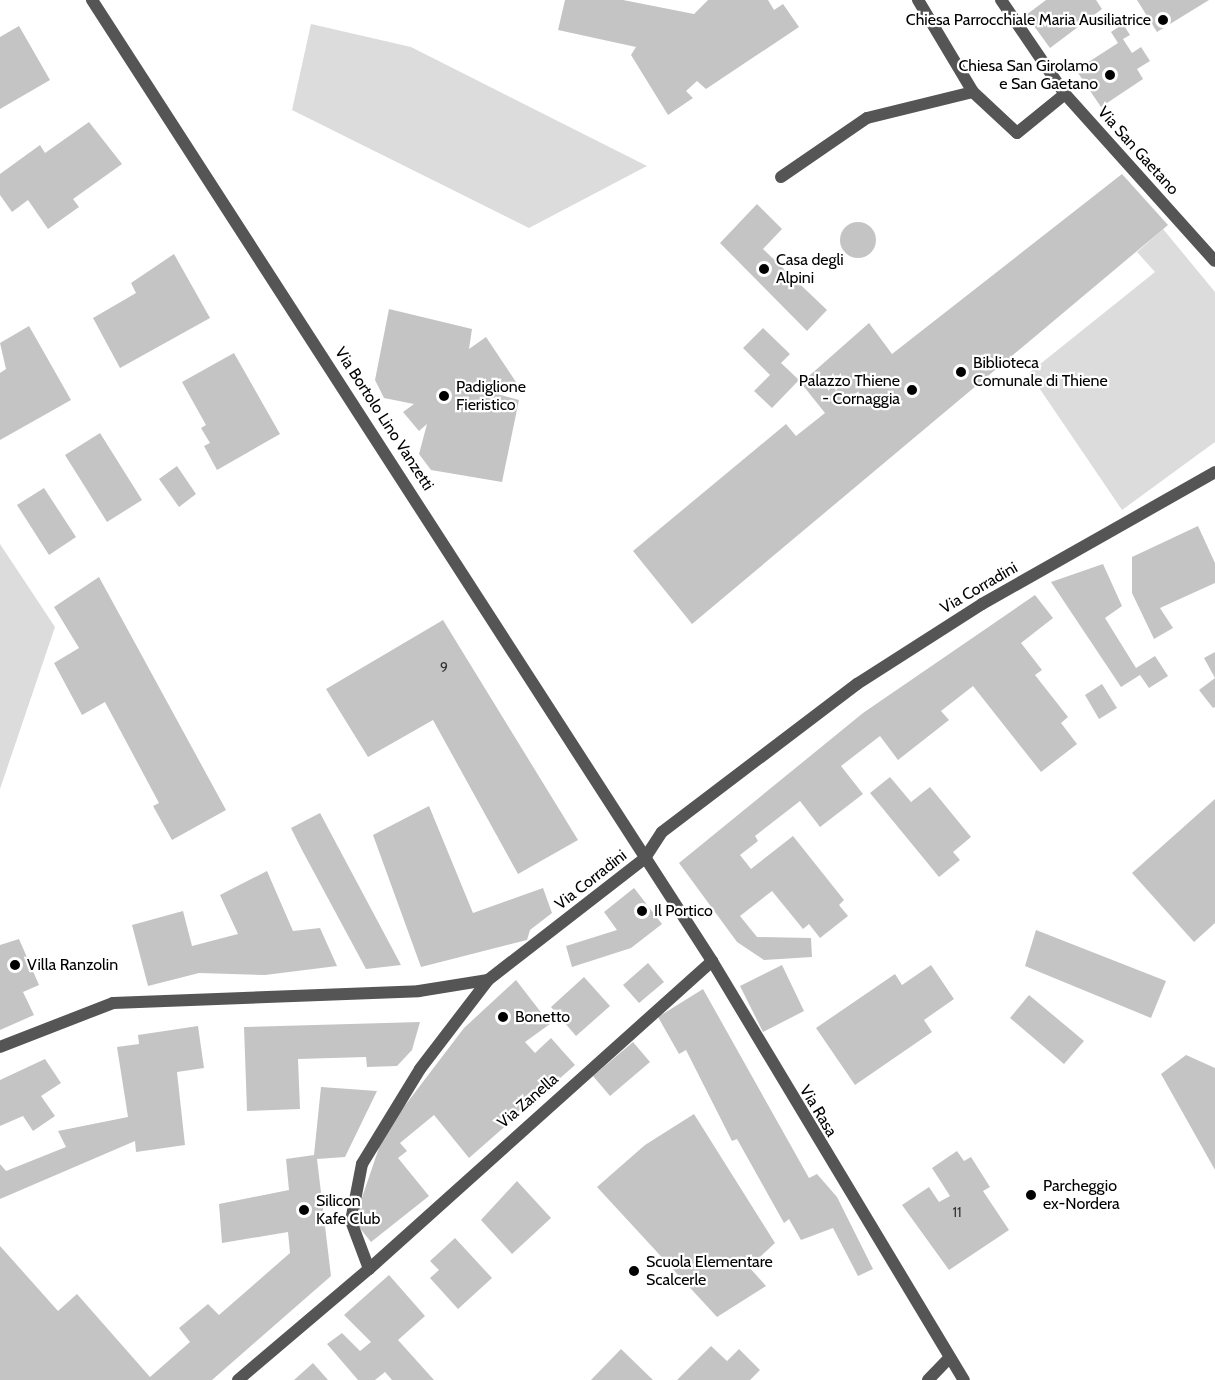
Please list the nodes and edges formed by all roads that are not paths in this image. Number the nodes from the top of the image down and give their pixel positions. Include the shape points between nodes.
1 (92, 0) edge
2 (918, 0) edge
3 (1001, 0) edge
4 (973, 92) junction
5 (1065, 94) junction
6 (781, 177) dead end
7 (1215, 261) edge
8 (1215, 472) edge
9 (645, 858) junction
10 (712, 961) junction
11 (488, 980) junction
12 (0, 1047) edge
13 (369, 1269) junction
14 (949, 1358) junction
15 (238, 1380) edge
16 (928, 1380) edge
17 (964, 1380) edge

1 - 9 street, Via Bortolo Lino Vanzetti
2 - 4 street
3 - 5 street, Via San Gaetano
4 - 5 street via 1017,133
4 - 6 street via 867,118
5 - 7 street, Via San Gaetano
8 - 9 street, Via Corradini via 982,603 857,684 662,832
9 - 10 street, Via Rasa
9 - 11 street, Via Corradini
10 - 13 street, Via Zanella
10 - 14 street, Via Rasa
11 - 12 street, Via Corradini via 434,990 112,1003
11 - 13 street via 420,1069 362,1164 351,1221
13 - 15 street, Via Zanella
14 - 16 street
14 - 17 street, Via Rasa

